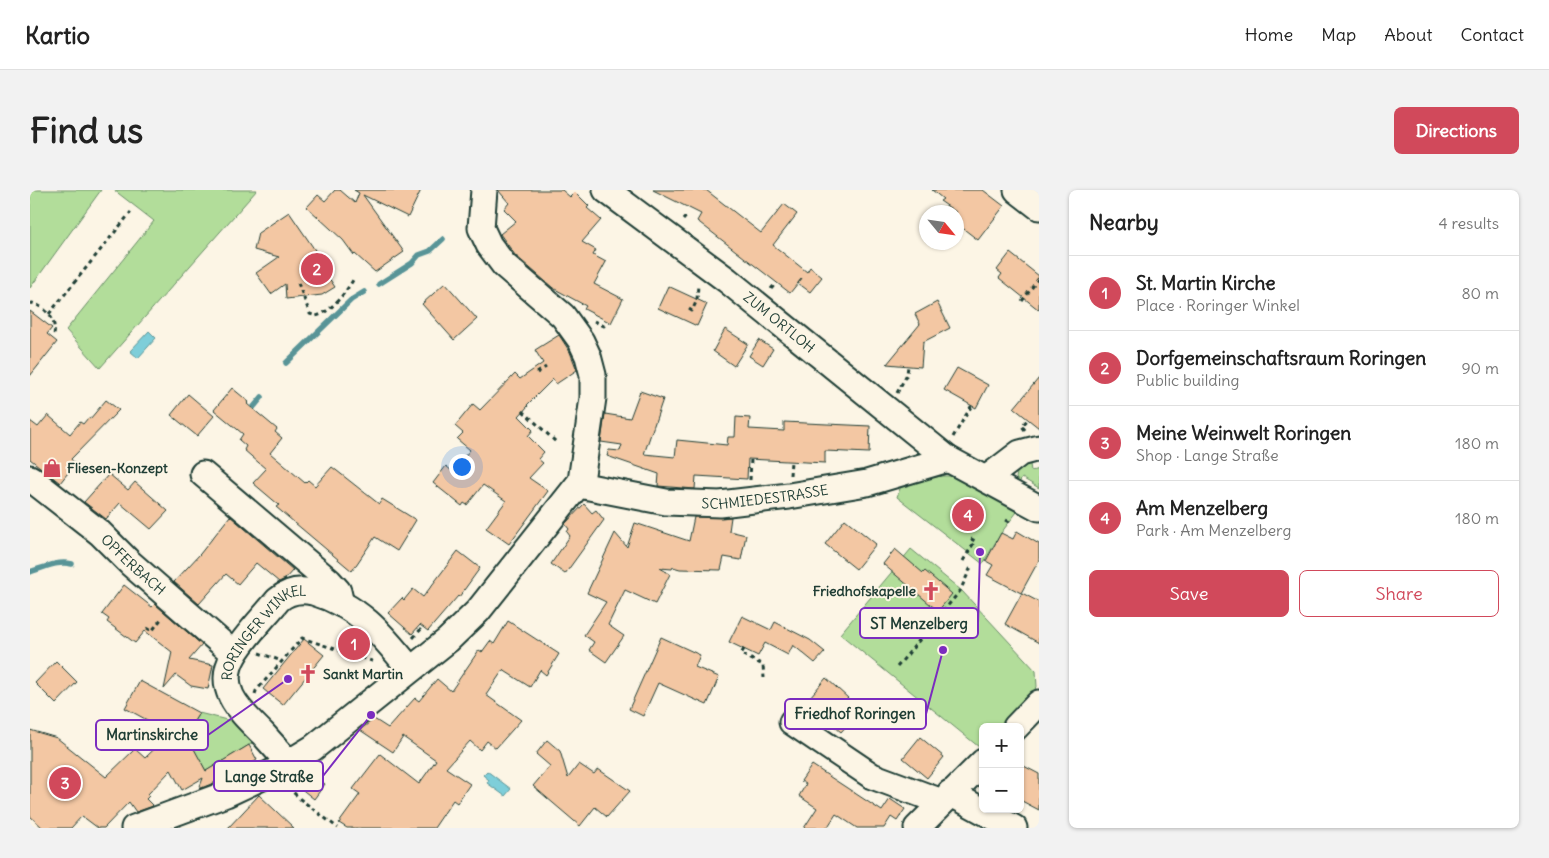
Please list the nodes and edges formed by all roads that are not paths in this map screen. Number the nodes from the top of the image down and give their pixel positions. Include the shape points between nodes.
1 (484, 190) edge
2 (606, 190) edge
3 (1017, 190) edge
4 (1039, 207) edge
5 (1039, 448) edge
6 (945, 457) junction
7 (204, 474) dead end
8 (30, 478) edge
9 (986, 479) junction
10 (579, 485) junction
11 (1039, 508) edge
12 (341, 604) junction
13 (246, 654) junction
14 (404, 662) junction
15 (792, 722) dead end
16 (979, 766) edge
17 (282, 767) junction
18 (946, 797) junction
19 (134, 828) edge
20 (917, 828) edge
21 (1014, 828) edge

1 - 10 street via 481,228 489,245 504,265 563,316 581,340 588,356 593,375 593,398 583,476
2 - 6 street, ZUM ORTLOH via 708,265
3 - 4 street
5 - 9 street via 1020,454
6 - 9 street, ZUM ORTLOH
6 - 10 street, SCHMIEDESTRASSE via 867,483 720,504 660,501
7 - 12 street via 328,581 338,591
8 - 13 street, OPFERBACH via 100,533 137,569
9 - 11 street, ZUM ORTLOH
10 - 14 street via 478,611 448,640
12 - 13 street, RORINGER WINKEL via 307,590 291,591 278,600
12 - 14 street, RORINGER WINKEL via 370,623
13 - 17 street, RORINGER WINKEL via 229,666 229,690 236,707
14 - 17 street via 343,724
15 - 18 street via 872,776
16 - 18 street
17 - 19 street via 226,794
18 - 20 street
18 - 21 street

